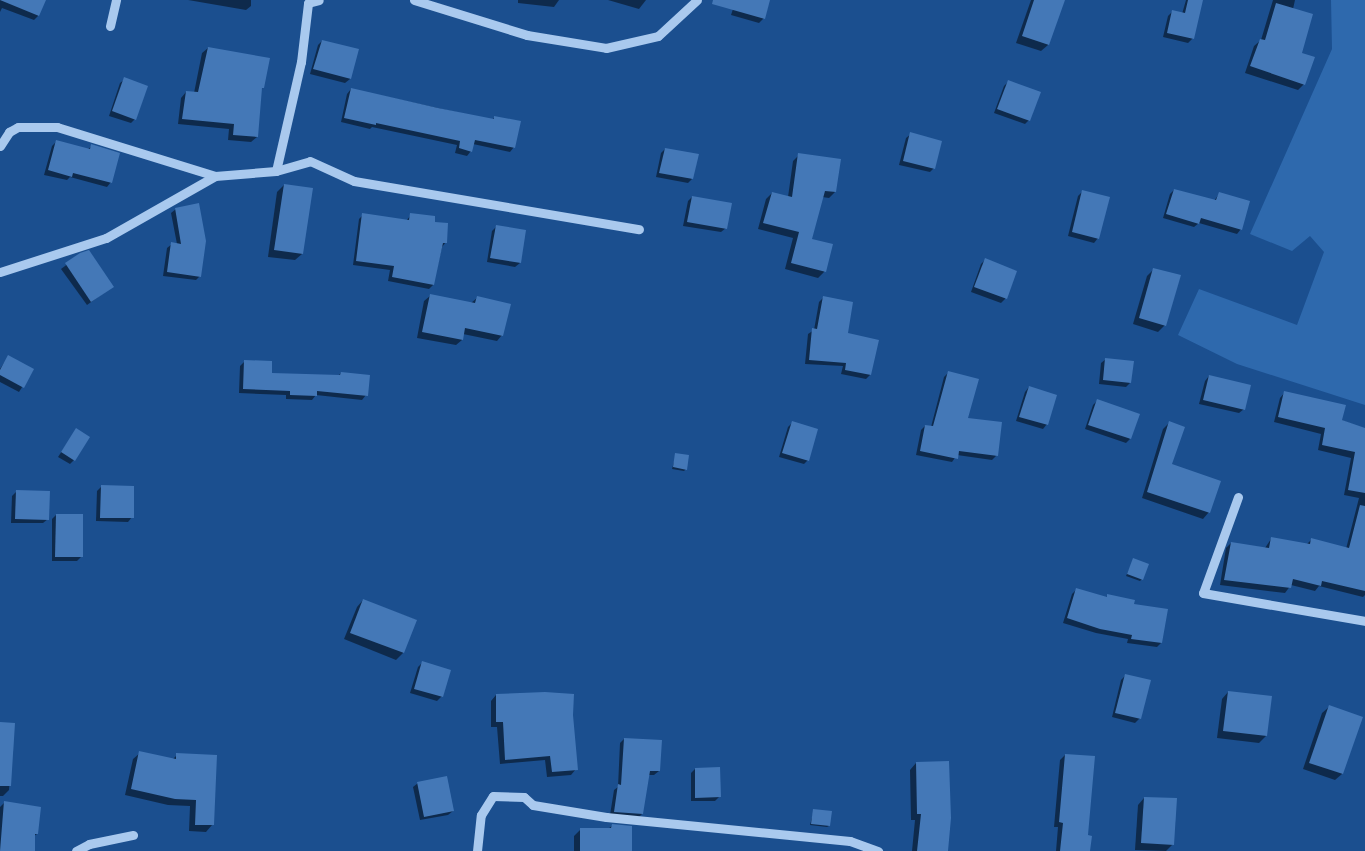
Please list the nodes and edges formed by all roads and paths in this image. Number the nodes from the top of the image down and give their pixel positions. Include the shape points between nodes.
1 (116, 0) edge
2 (319, 0) edge
3 (414, 0) edge
4 (697, 0) edge
5 (110, 26) dead end
6 (0, 146) edge
7 (276, 171) junction
8 (215, 176) junction
9 (639, 230) dead end
10 (0, 272) edge
11 (1238, 497) dead end
12 (1365, 621) edge
13 (133, 835) dead end
14 (76, 851) edge
15 (477, 851) edge
16 (878, 851) edge

1 - 5 street
2 - 7 street via 308,2 301,62
3 - 4 street via 527,35 606,48 658,36
6 - 8 street via 9,132 18,127 57,127
7 - 8 street
7 - 9 street via 310,161 354,181
8 - 10 street via 106,238
11 - 12 street via 1203,593
13 - 14 street via 89,844
15 - 16 street via 481,816 493,796 524,797 533,805 606,817 850,842

